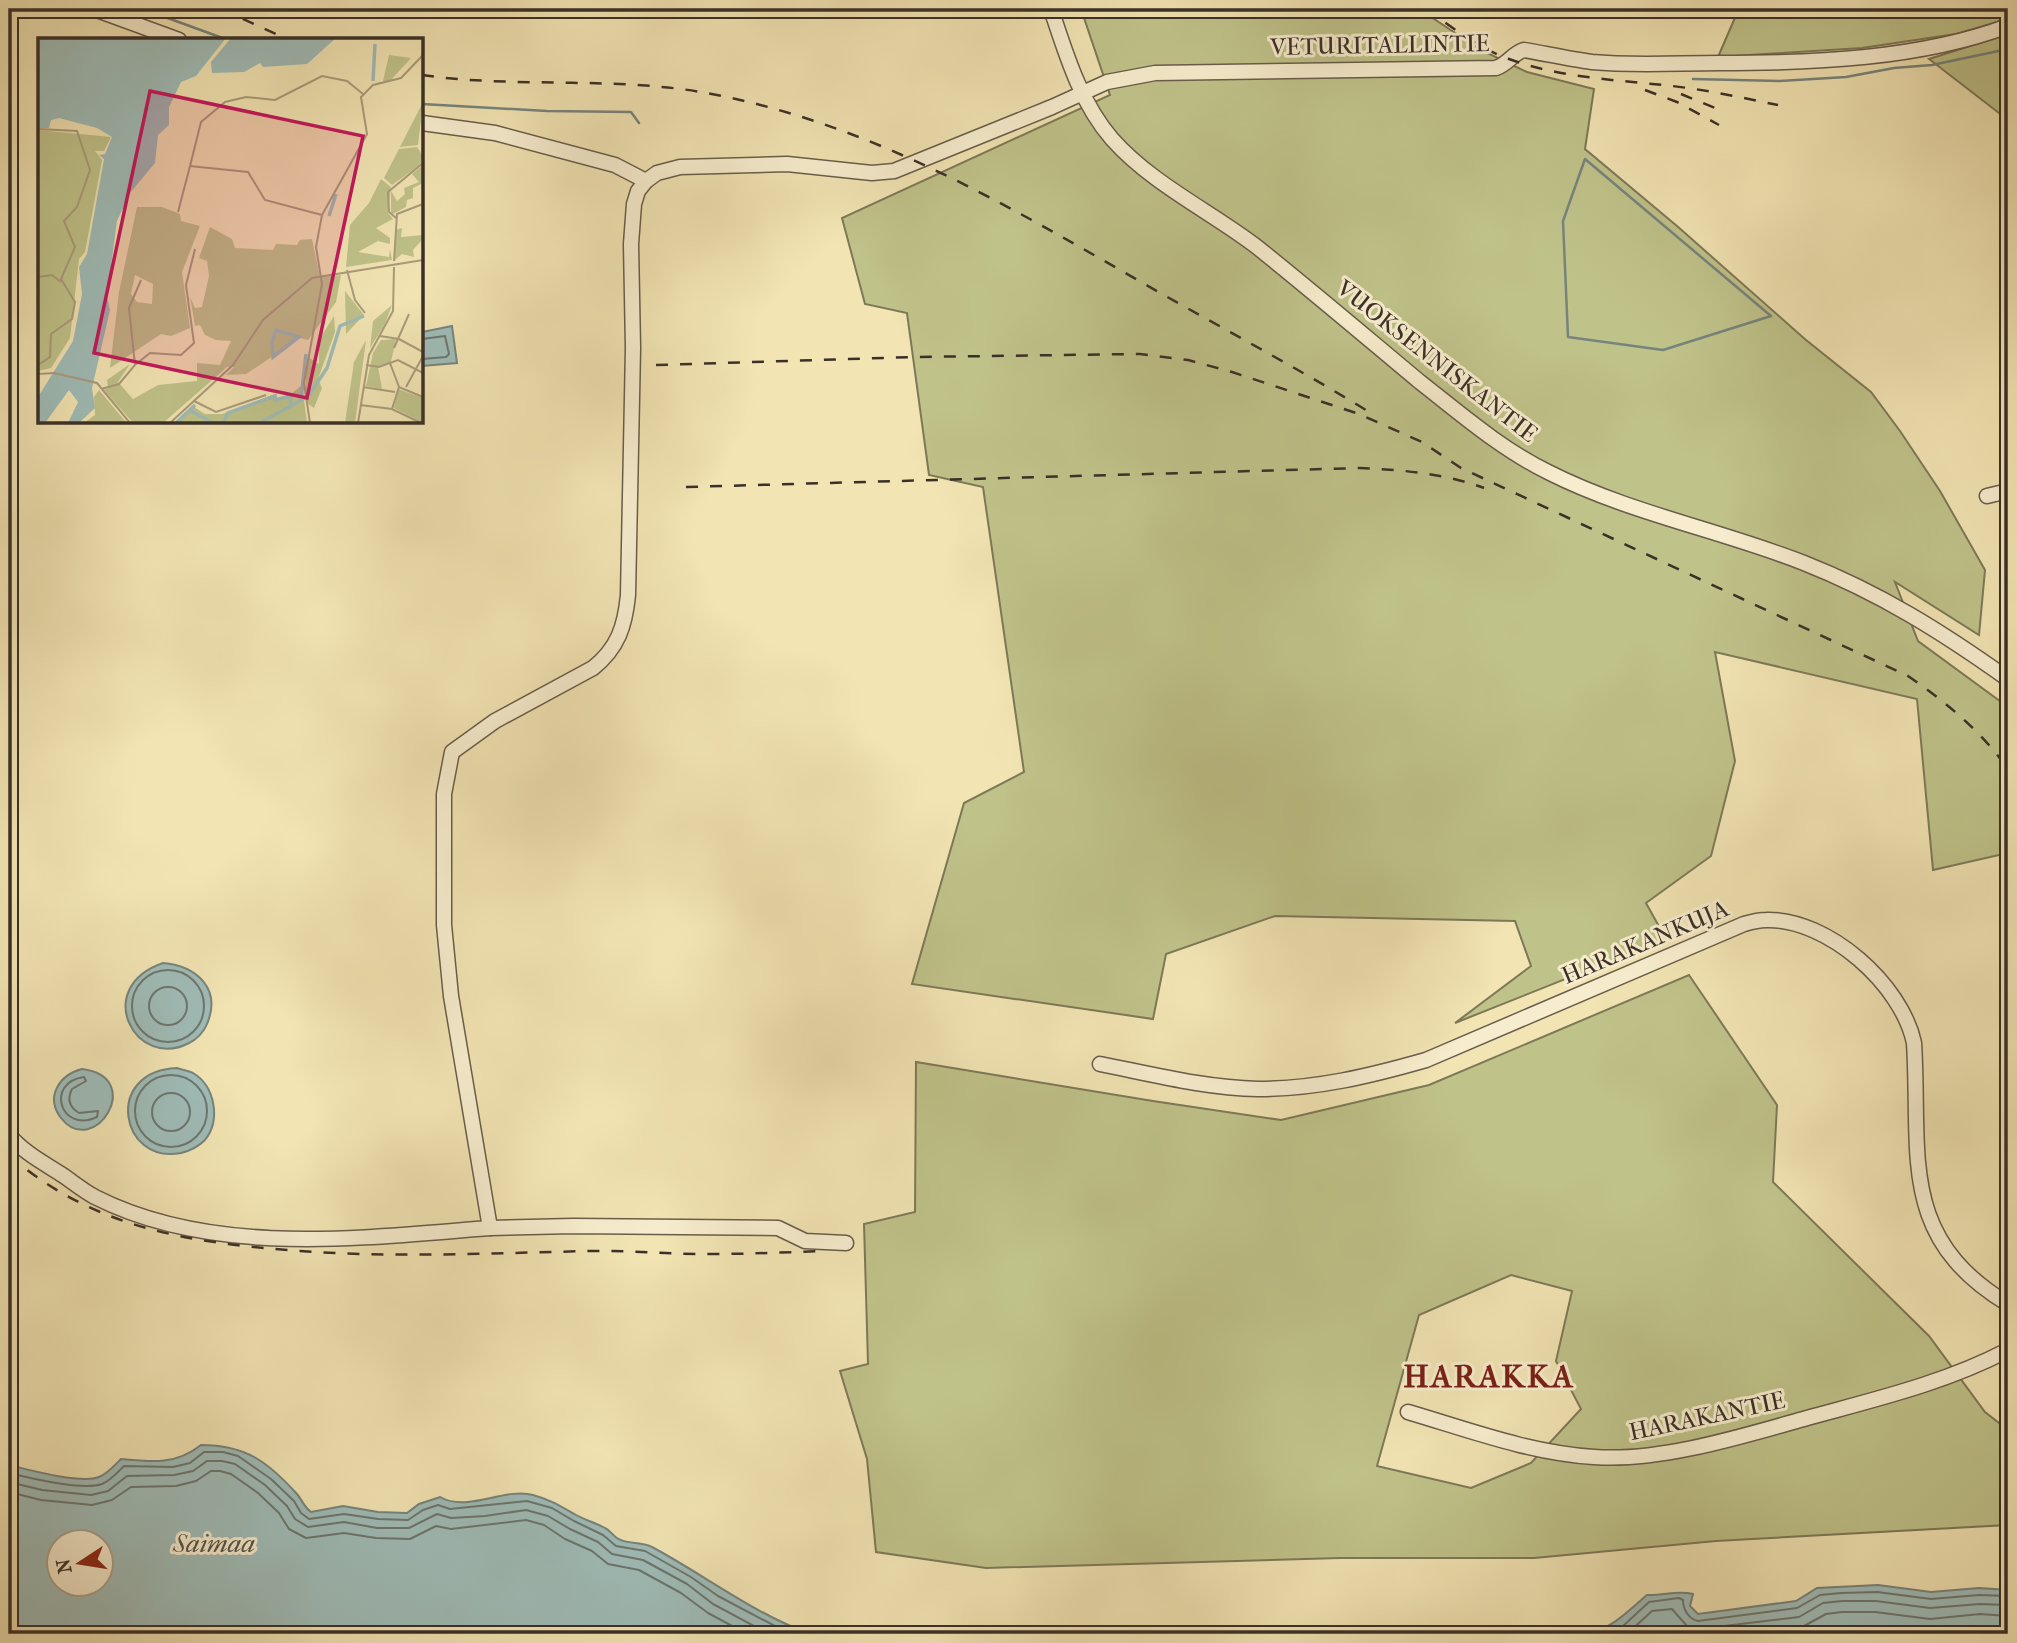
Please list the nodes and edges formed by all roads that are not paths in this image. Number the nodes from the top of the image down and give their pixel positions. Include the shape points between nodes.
1 (94, 9) edge
2 (1051, 9) edge
3 (2008, 26) edge
4 (174, 38) edge
5 (1082, 93) junction
6 (424, 123) edge
7 (646, 181) junction
8 (2008, 491) edge
9 (1987, 496) dead end
10 (2008, 679) edge
11 (1100, 1064) dead end
12 (9, 1135) edge
13 (489, 1228) junction
14 (846, 1243) dead end
15 (2008, 1304) edge
16 (2008, 1350) edge
17 (1408, 1412) dead end

1 - 4 street
2 - 5 street, VUOKSENNISKANTIE
3 - 5 street, VETURITALLINTIE via 1914,49 1825,59 1642,64 1592,62 1524,50 1496,68 1177,71 1136,75
5 - 7 street, VETURITALLINTIE via 894,171 787,164 680,167
5 - 10 street, VUOKSENNISKANTIE via 1092,113 1126,153 1254,245 1511,452 1590,492 1849,582 1943,634
6 - 7 street via 495,133 615,165
7 - 13 street via 634,204 631,244 628,595 622,628 608,656 593,668 495,721 452,752 444,794 444,925 451,996
8 - 9 street
11 - 15 street, HARAKANKUJA via 1256,1089 1376,1074 1426,1060 1744,924 1766,920 1791,923 1840,945 1897,1001 1911,1026 1914,1043 1918,1170 1924,1207 1949,1254 1987,1291
12 - 13 street via 35,1160 110,1204 222,1235 350,1239
13 - 14 street via 778,1228 805,1241
16 - 17 street, HARAKANTIE via 1904,1392 1746,1435 1632,1456 1539,1451

